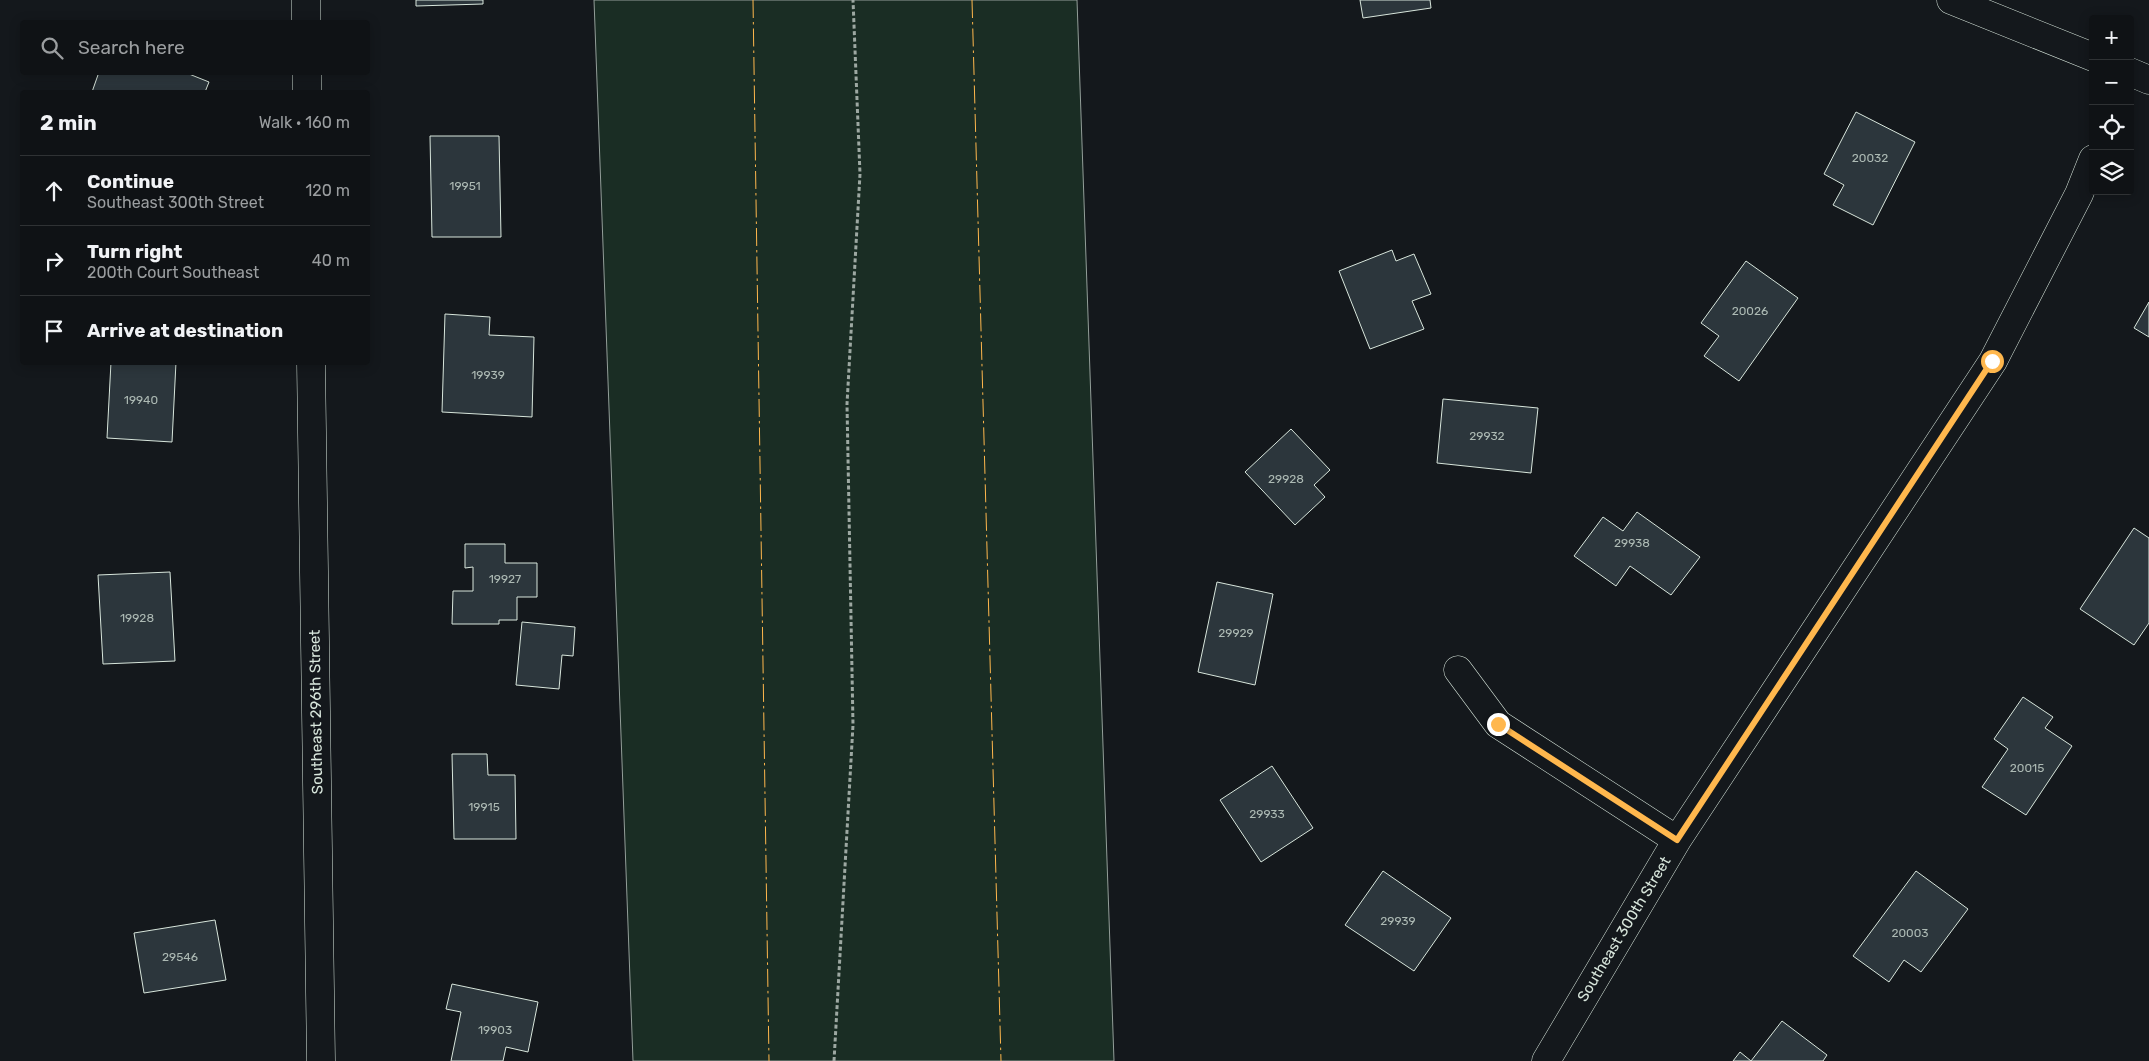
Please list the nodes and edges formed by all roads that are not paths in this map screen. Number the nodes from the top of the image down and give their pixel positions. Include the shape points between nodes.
1 (306, 0) edge
2 (1951, 0) edge
3 (306, 20) edge
4 (2089, 55) edge
5 (2134, 74) edge
6 (307, 75) edge
7 (2149, 80) edge
8 (307, 90) edge
9 (2089, 169) edge
10 (311, 365) edge
11 (1458, 670) dead end
12 (1677, 840) junction
13 (321, 1061) edge
14 (1546, 1061) edge

1 - 3 street
2 - 4 street
5 - 7 street
6 - 8 street
9 - 12 street, Southeast 300th Street via 1992,361
10 - 13 street, Southeast 296th Street
11 - 12 street via 1498,724
12 - 14 street, Southeast 300th Street

